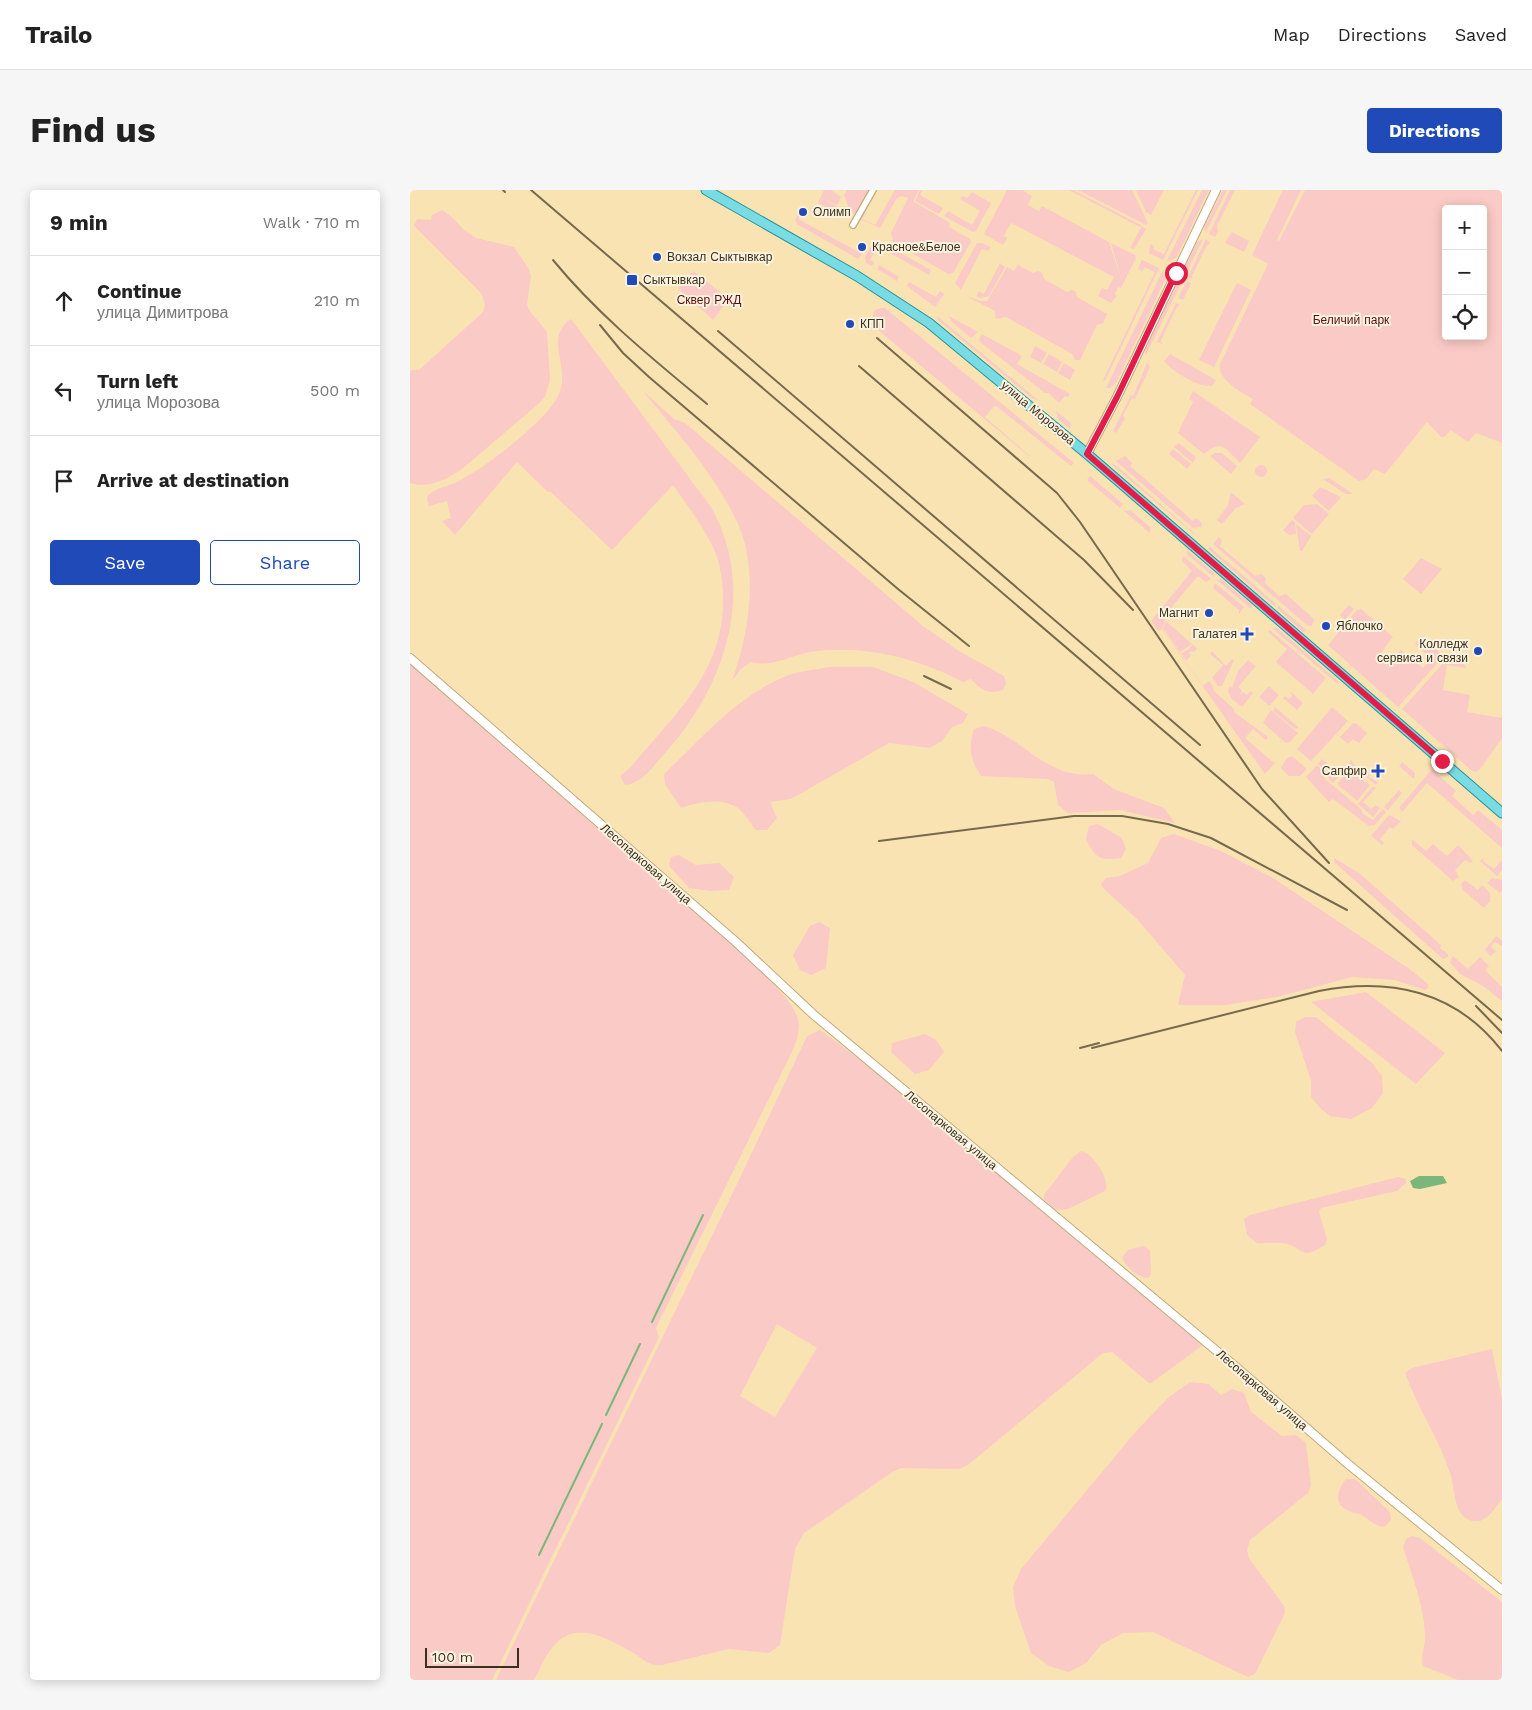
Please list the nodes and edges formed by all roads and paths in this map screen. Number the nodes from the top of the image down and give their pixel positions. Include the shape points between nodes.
1 (706, 190) edge
2 (873, 190) edge
3 (1216, 190) edge
4 (853, 225) dead end
5 (1087, 454) junction
6 (410, 658) edge
7 (1502, 812) edge
8 (1502, 1590) edge

1 - 5 main road, улица Морозова via 857,276 930,323
2 - 4 street
3 - 5 street
5 - 7 main road, улица Морозова
6 - 8 street, Лесопарковая улица via 736,942 814,1016

